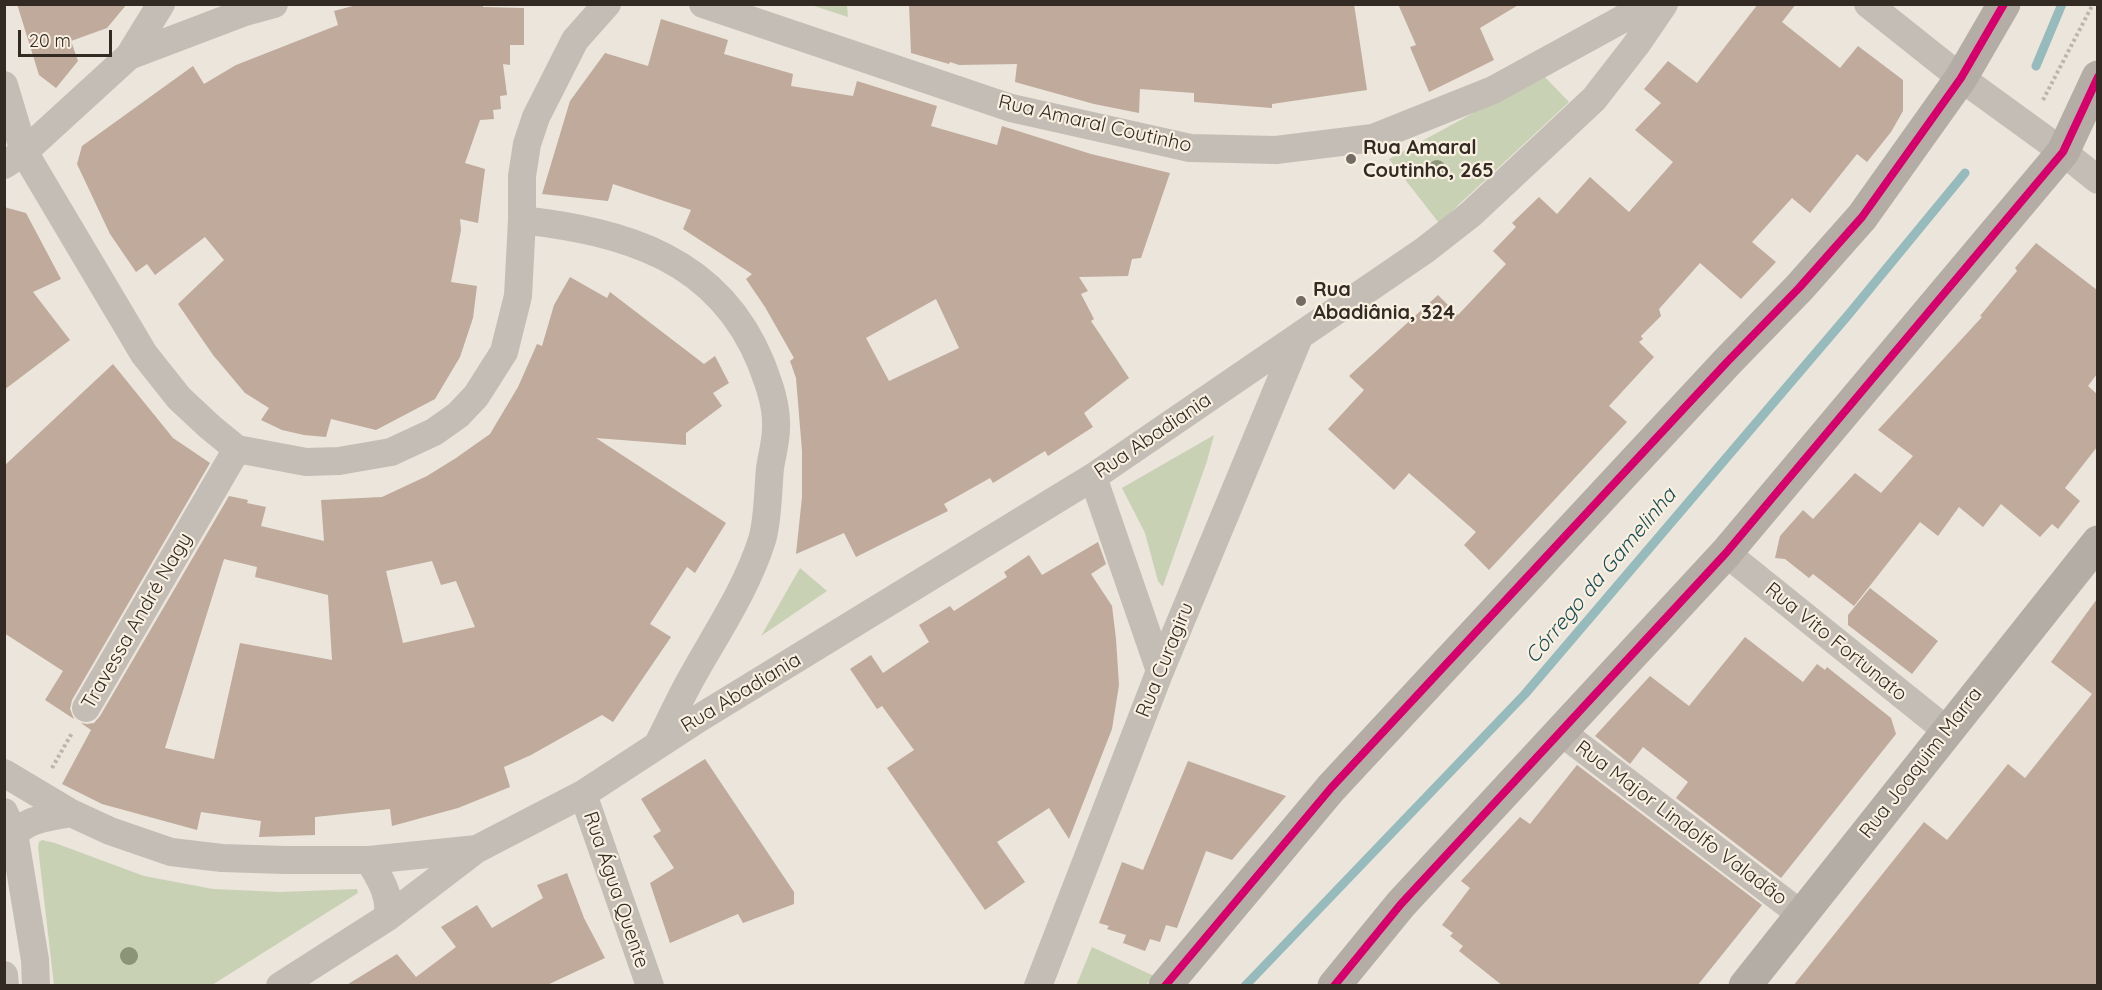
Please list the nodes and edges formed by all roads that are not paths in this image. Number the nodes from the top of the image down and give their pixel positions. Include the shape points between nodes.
1 (161, 4) edge
2 (274, 4) edge
3 (607, 4) edge
4 (703, 4) edge
5 (1650, 4) edge
6 (1664, 4) edge
7 (1868, 4) edge
8 (2004, 4) edge
9 (129, 56) junction
10 (2097, 77) edge
11 (1961, 78) junction
12 (4, 85) edge
13 (2063, 152) junction
14 (14, 159) edge
15 (2097, 180) edge
16 (522, 220) junction
17 (1299, 337) junction
18 (237, 449) junction
19 (1093, 477) junction
20 (2097, 542) edge
21 (1726, 552) junction
22 (1160, 671) junction
23 (87, 708) road end
24 (1946, 730) junction
25 (1561, 732) junction
26 (659, 743) junction
27 (4, 773) edge
28 (583, 794) junction
29 (71, 813) junction
30 (8, 830) edge
31 (477, 849) junction
32 (369, 860) junction
33 (1802, 915) junction
34 (388, 917) junction
35 (4, 975) edge
36 (5, 986) edge
37 (36, 986) edge
38 (280, 986) edge
39 (650, 986) edge
40 (1038, 986) edge
41 (1165, 986) edge
42 (1334, 986) edge
43 (1745, 986) edge

1 - 9 street
2 - 9 street
3 - 16 street via 575,40 536,117 522,176
4 - 5 street, Rua Amaral Coutinho via 1011,108 1190,148 1276,150 1373,138 1493,90
6 - 17 street, Rua Abadiania via 1594,99 1471,214
7 - 11 street
8 - 11 main road
9 - 14 street
10 - 13 main road
11 - 13 street
11 - 41 main road via 1862,217 1331,788
12 - 14 street
13 - 15 street
13 - 21 main road
14 - 18 street via 144,354 179,398
16 - 18 street via 518,296 504,352 476,396 458,415 434,432 391,452 339,461 306,462
16 - 26 street via 600,234 652,250 688,269 723,299 750,338 773,393 777,429 763,539 734,606
17 - 19 street, Rua Abadiania
17 - 22 street, Rua Curagiru
18 - 23 street, Travessa André Nagy
19 - 22 street
19 - 26 street, Rua Abadiania
20 - 24 main road, Rua Joaquim Marra
21 - 24 street, Rua Vito Fortunato
21 - 25 main road
22 - 40 street, Rua Curagiru
24 - 33 main road, Rua Joaquim Marra
25 - 33 street, Rua Major Lindolfo Valadão
25 - 42 main road via 1401,904
26 - 28 street, Rua Abadiania
27 - 29 street
28 - 31 street, Rua Abadiania
28 - 39 street, Rua Água Quente
29 - 30 street via 36,819
29 - 32 street via 171,852 222,858
30 - 37 street via 35,960
31 - 32 street
31 - 34 street
32 - 34 street via 387,892
33 - 43 main road, Rua Joaquim Marra
34 - 38 street
35 - 36 street

